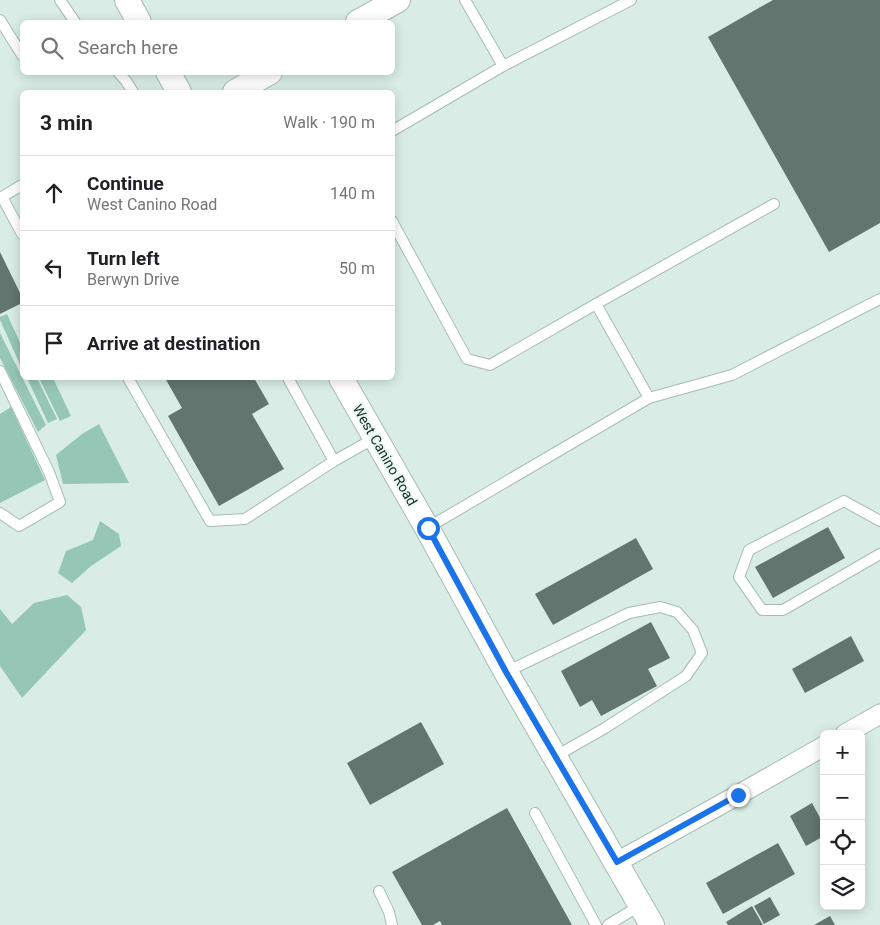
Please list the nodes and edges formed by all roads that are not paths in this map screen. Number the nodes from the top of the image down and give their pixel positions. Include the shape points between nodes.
1 (60, 0) edge
2 (127, 0) edge
3 (398, 0) edge
4 (465, 0) edge
5 (631, 0) edge
6 (0, 20) edge
7 (74, 20) edge
8 (139, 20) edge
9 (362, 20) edge
10 (20, 52) edge
11 (503, 66) junction
12 (121, 75) edge
13 (170, 75) edge
14 (265, 75) edge
15 (132, 90) edge
16 (179, 90) edge
17 (238, 90) edge
18 (395, 129) edge
19 (20, 186) edge
20 (774, 204) dead end
21 (395, 227) edge
22 (20, 230) edge
23 (880, 299) edge
24 (596, 304) junction
25 (0, 371) edge
26 (129, 380) edge
27 (289, 380) edge
28 (342, 380) edge
29 (650, 398) junction
30 (375, 438) junction
31 (334, 461) junction
32 (0, 513) edge
33 (880, 521) edge
34 (428, 528) junction
35 (880, 554) edge
36 (506, 672) junction
37 (880, 714) edge
38 (852, 730) edge
39 (820, 748) edge
40 (556, 756) junction
41 (535, 814) dead end
42 (617, 862) junction
43 (379, 891) dead end
44 (646, 915) edge
45 (392, 925) edge
46 (596, 925) edge
47 (608, 925) edge

1 - 7 lane
2 - 8 street
3 - 9 street
4 - 11 lane
5 - 11 lane
6 - 10 lane
11 - 18 lane
12 - 15 lane
13 - 16 street
14 - 17 street
19 - 22 lane via 2,198
20 - 24 lane
21 - 24 lane via 467,359 490,365
23 - 29 lane via 732,375
24 - 29 lane
25 - 32 lane via 60,502 19,526
26 - 31 lane via 210,521 245,519
27 - 31 lane
28 - 30 street, West Canino Road
29 - 34 lane
30 - 31 lane
30 - 34 street, West Canino Road
33 - 35 lane via 844,501 750,550 739,577 762,610 783,610
34 - 36 street, West Canino Road
36 - 40 street, West Canino Road
36 - 40 lane via 629,613 660,606 678,612 693,630 702,653 686,676
37 - 38 street
39 - 42 street
40 - 42 street, West Canino Road
41 - 46 lane
42 - 44 street, West Canino Road
43 - 45 lane
44 - 47 lane

